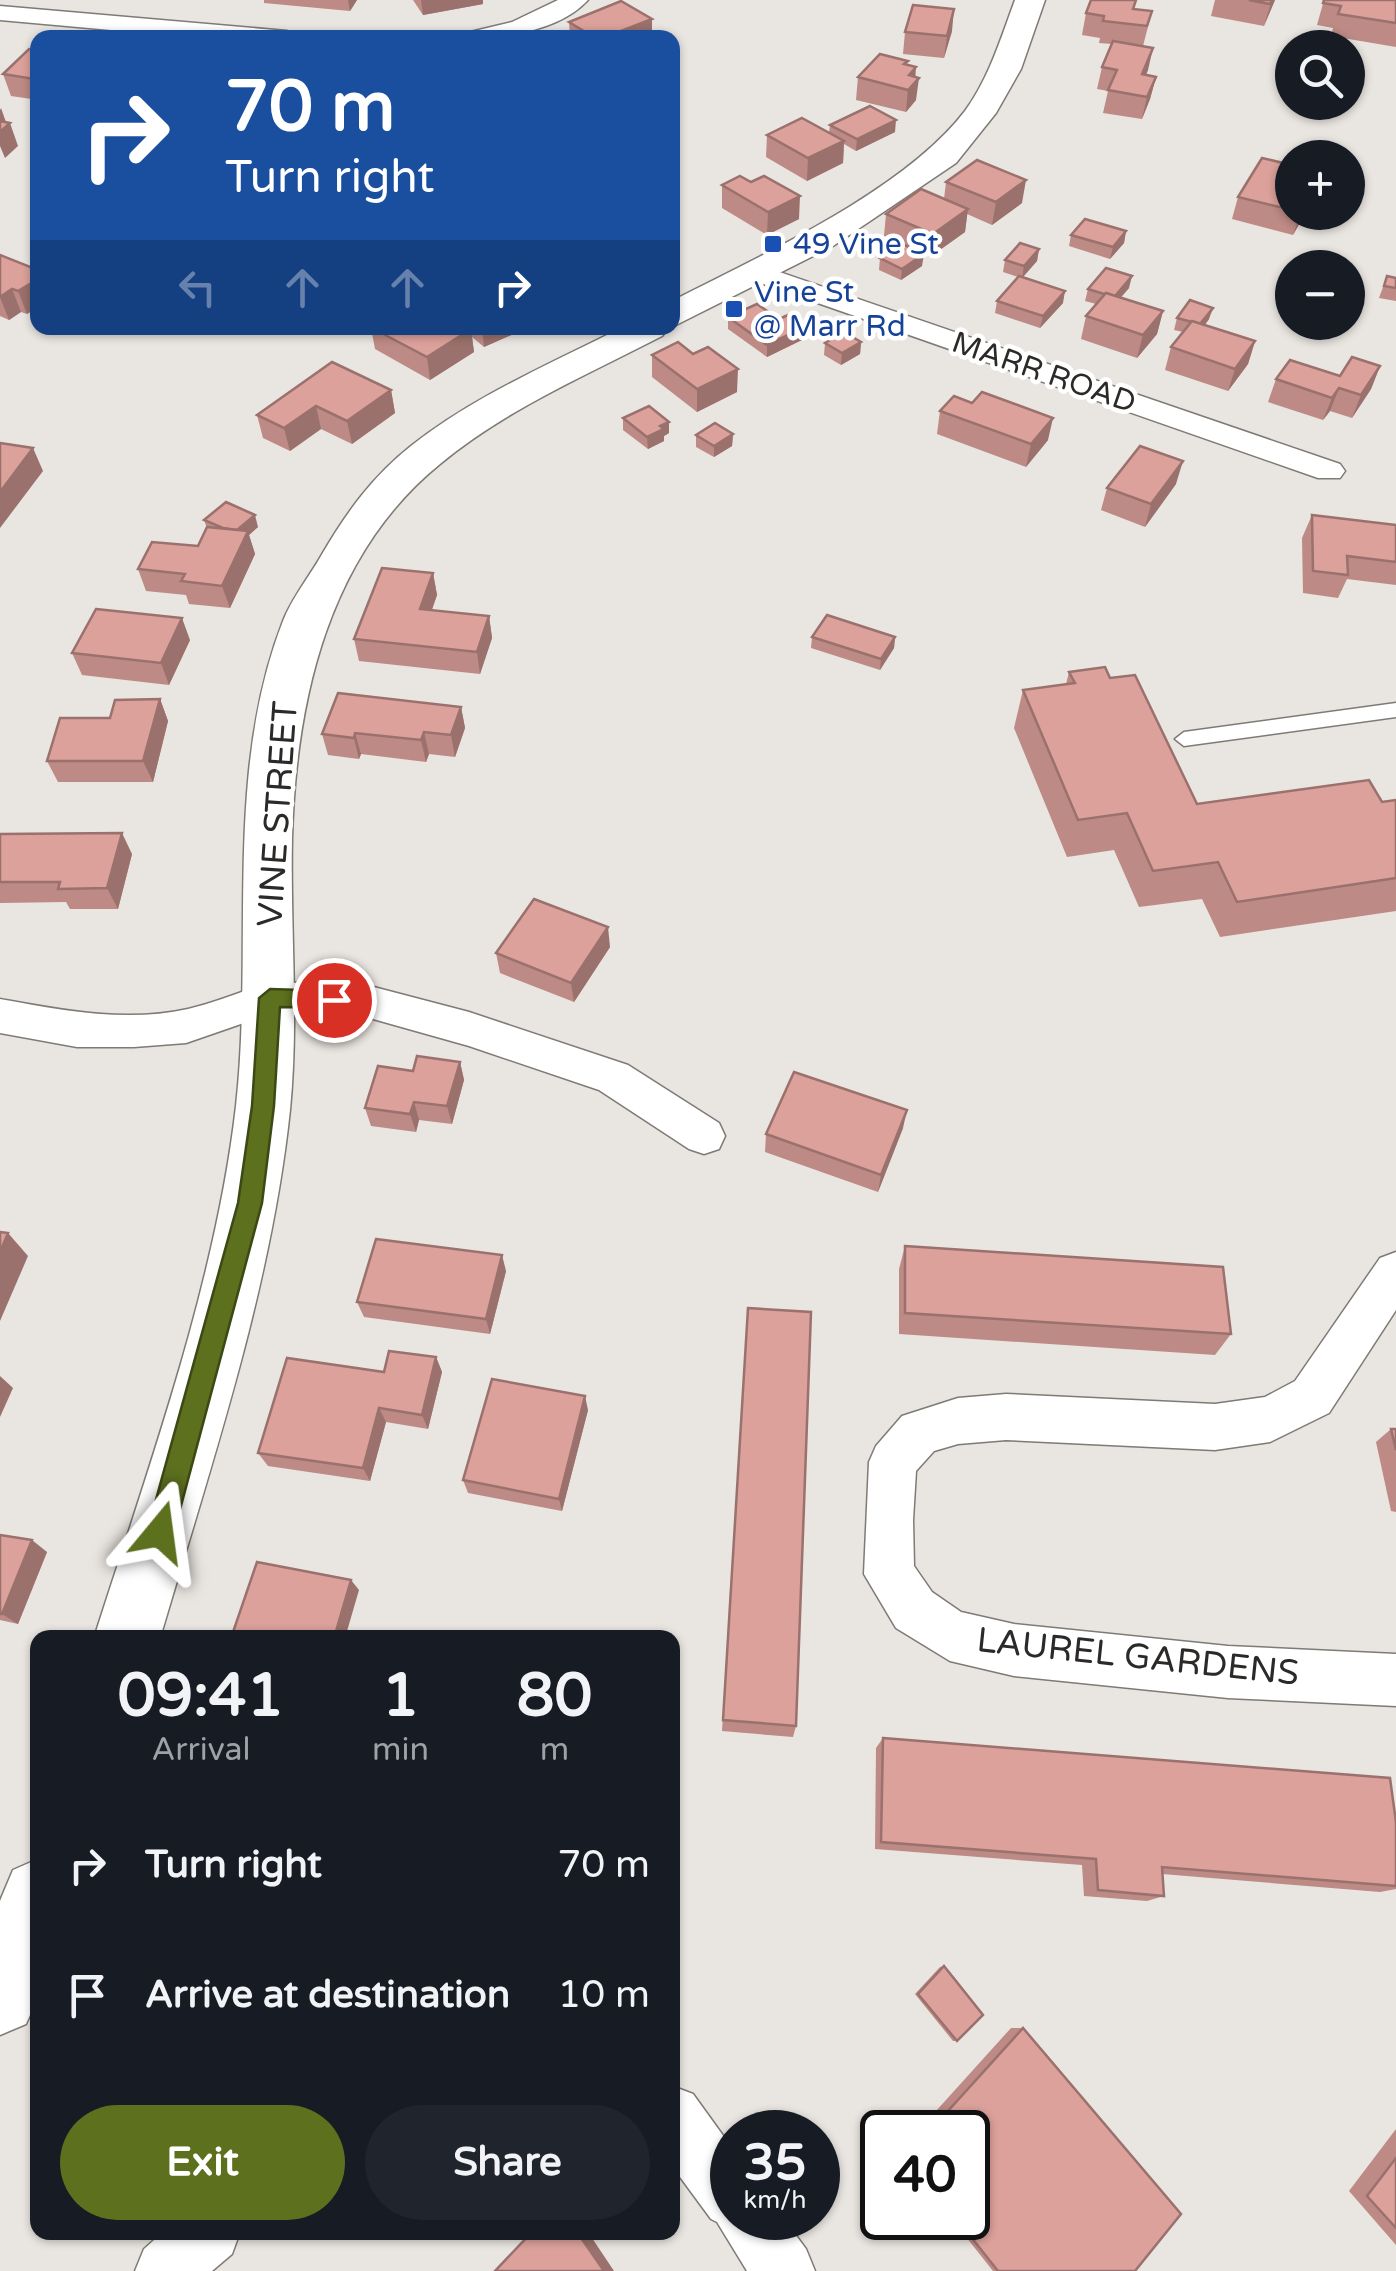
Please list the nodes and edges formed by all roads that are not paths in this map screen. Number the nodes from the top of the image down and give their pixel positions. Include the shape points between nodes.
1 (576, 0) edge
2 (1030, 0) edge
3 (0, 14) edge
4 (30, 16) junction
5 (194, 30) edge
6 (511, 30) edge
7 (0, 40) edge
8 (759, 273) junction
9 (680, 312) edge
10 (636, 335) edge
11 (1329, 471) dead end
12 (1396, 710) edge
13 (1184, 740) dead end
14 (270, 998) junction
15 (0, 1016) edge
16 (704, 1136) dead end
17 (1396, 1272) edge
18 (129, 1630) edge
19 (1396, 1680) edge
20 (30, 1916) edge
21 (0, 1998) edge
22 (680, 2126) edge
23 (710, 2168) edge
24 (201, 2240) edge
25 (762, 2240) edge
26 (166, 2271) edge
27 (784, 2271) edge

1 - 6 street
2 - 8 street via 1005,69 963,137 884,200
3 - 4 street
4 - 5 street
4 - 7 street
8 - 9 street
8 - 11 street, MARR ROAD
10 - 14 street, VINE STREET via 460,428 392,483 348,542 306,618 282,697 268,838
12 - 13 lane
14 - 15 street via 186,1026 134,1030 77,1030
14 - 16 street via 366,1001 469,1029 613,1077
14 - 18 street, VINE STREET via 250,1203
17 - 19 street, LAUREL GARDENS via 1312,1397 1270,1419 1215,1427 1006,1417 958,1421 918,1432 894,1462 888,1520 889,1574 914,1610 950,1635 1014,1650 1228,1672
20 - 21 street
22 - 23 street
24 - 26 street
25 - 27 street

